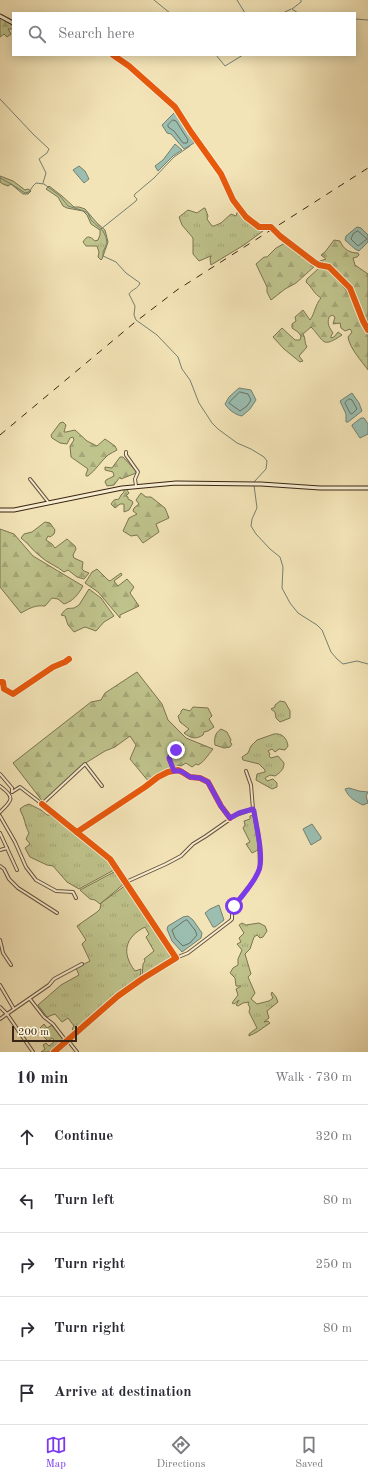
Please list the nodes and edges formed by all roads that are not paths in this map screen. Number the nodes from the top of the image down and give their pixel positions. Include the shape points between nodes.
1 (0, 16) edge
2 (12, 22) edge
3 (115, 56) edge
4 (368, 330) edge
5 (126, 452) dead end
6 (30, 479) dead end
7 (136, 486) junction
8 (368, 488) edge
9 (49, 503) junction
10 (0, 510) edge
11 (69, 659) dead end
12 (0, 682) edge
13 (182, 745) dead end
14 (174, 771) junction
15 (246, 771) dead end
16 (0, 774) edge
17 (0, 786) edge
18 (102, 786) dead end
19 (11, 792) junction
20 (42, 804) junction
21 (253, 809) junction
22 (0, 812) edge
23 (0, 816) edge
24 (230, 818) junction
25 (77, 832) junction
26 (0, 833) edge
27 (7, 848) junction
28 (0, 850) edge
29 (0, 866) edge
30 (17, 870) dead end
31 (126, 882) junction
32 (76, 898) dead end
33 (57, 913) dead end
34 (0, 940) edge
35 (176, 958) junction
36 (82, 964) dead end
37 (11, 965) dead end
38 (0, 986) edge
39 (30, 999) junction
40 (0, 1007) edge
41 (14, 1009) junction
42 (7, 1014) junction
43 (0, 1019) edge
44 (66, 1041) junction
45 (33, 1052) edge
46 (54, 1052) edge
47 (77, 1052) edge

1 - 2 street
3 - 4 street via 176,107 221,174 233,200 252,223 259,227 271,227 314,262 329,267 350,288
5 - 7 street via 138,472
6 - 9 street
7 - 8 street via 176,483
7 - 9 street
9 - 10 street
11 - 12 street via 13,694 4,689 3,682
13 - 14 street via 169,758
14 - 24 street via 181,771 190,777 208,782
14 - 25 street via 158,777
15 - 21 street via 251,785
16 - 19 street via 12,788
17 - 19 street
18 - 20 street via 85,764
19 - 20 street via 20,787
19 - 22 street via 10,803
20 - 25 street
21 - 24 street
21 - 35 street via 259,838 260,864 257,874 232,908 231,921 188,953
23 - 32 street via 26,867 36,880 56,891 73,892
24 - 31 street via 193,844 181,856
25 - 31 street via 110,859
26 - 27 street
27 - 28 street
27 - 30 street
29 - 33 street via 18,888
31 - 35 street
34 - 37 street via 3,953
35 - 44 street via 118,996
36 - 39 street via 54,979
38 - 41 street
39 - 41 street
39 - 44 street
40 - 42 street
41 - 42 street
42 - 43 street
42 - 45 street
44 - 46 street
44 - 47 street

